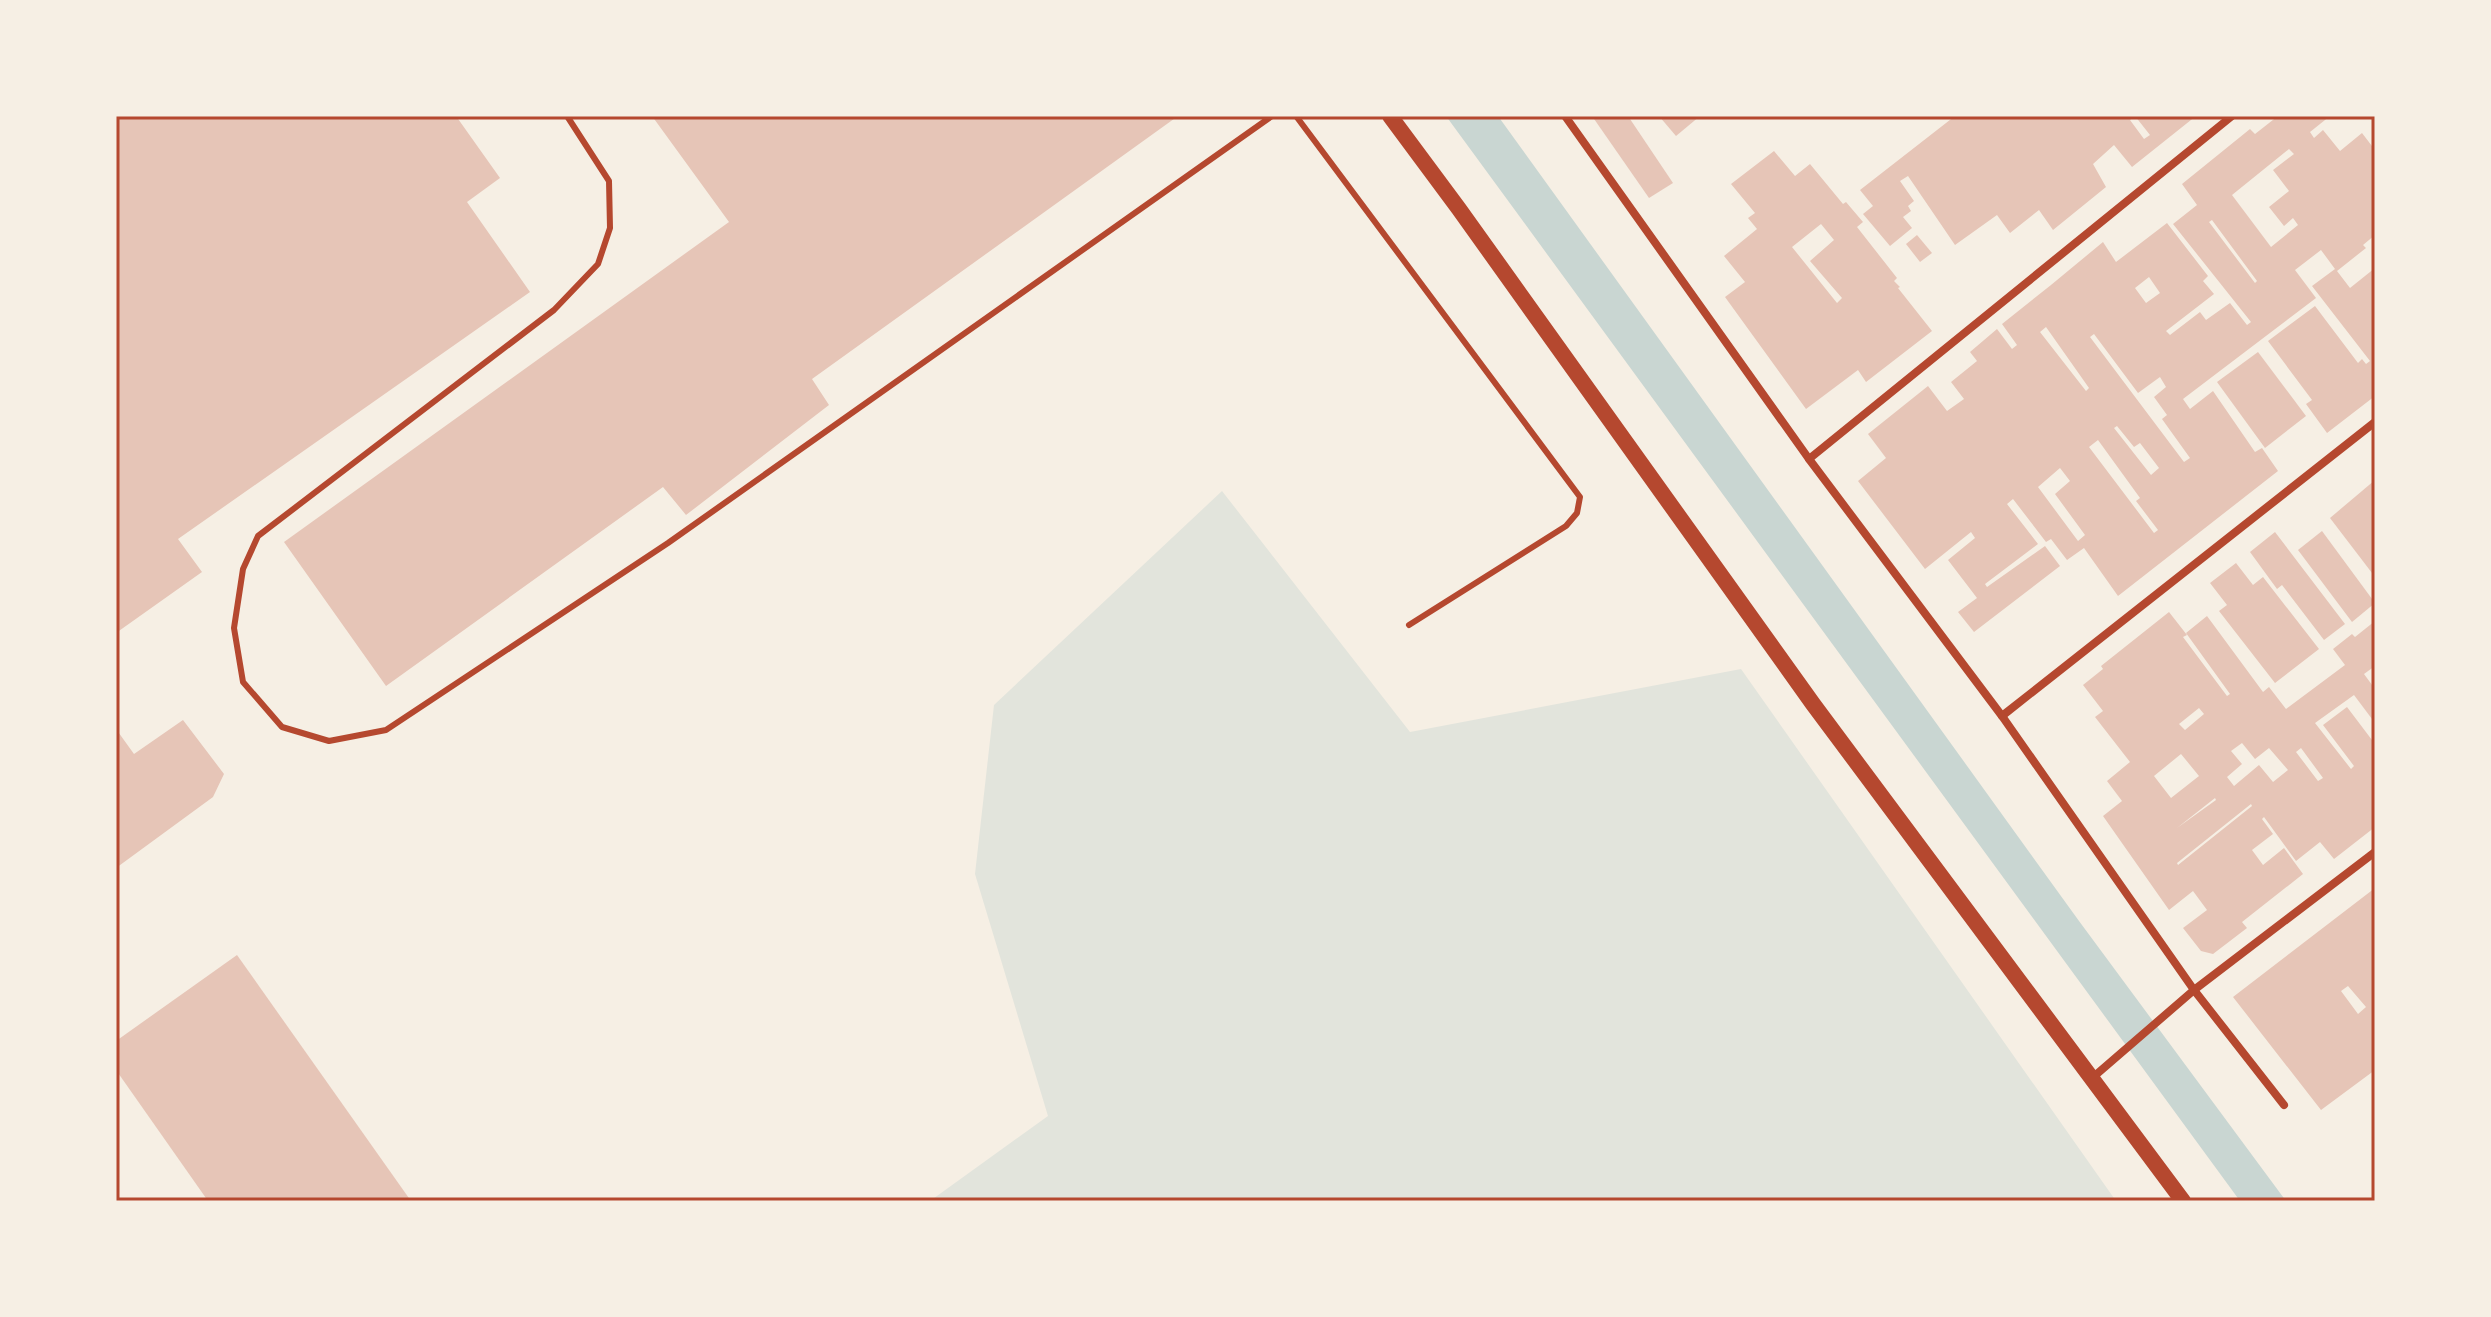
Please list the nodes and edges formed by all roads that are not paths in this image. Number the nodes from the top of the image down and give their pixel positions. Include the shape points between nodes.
1 (567, 116) edge
2 (1272, 116) edge
3 (1296, 116) edge
4 (1390, 116) edge
5 (1565, 116) edge
6 (2232, 116) edge
7 (2375, 422) edge
8 (1809, 459) junction
9 (1409, 625) dead end
10 (2002, 716) junction
11 (2375, 852) edge
12 (2194, 990) junction
13 (2091, 1080) junction
14 (2284, 1105) dead end
15 (2183, 1201) edge

1 - 2 lane via 609,181 610,228 598,264 554,310 258,536 243,569 234,628 243,682 282,727 329,741 386,730 668,543
3 - 9 lane via 1580,497 1577,513 1566,526
4 - 13 main road
5 - 8 street
6 - 8 street
7 - 10 street
8 - 10 street
10 - 12 street
11 - 12 street
12 - 13 street
12 - 14 street
13 - 15 main road

